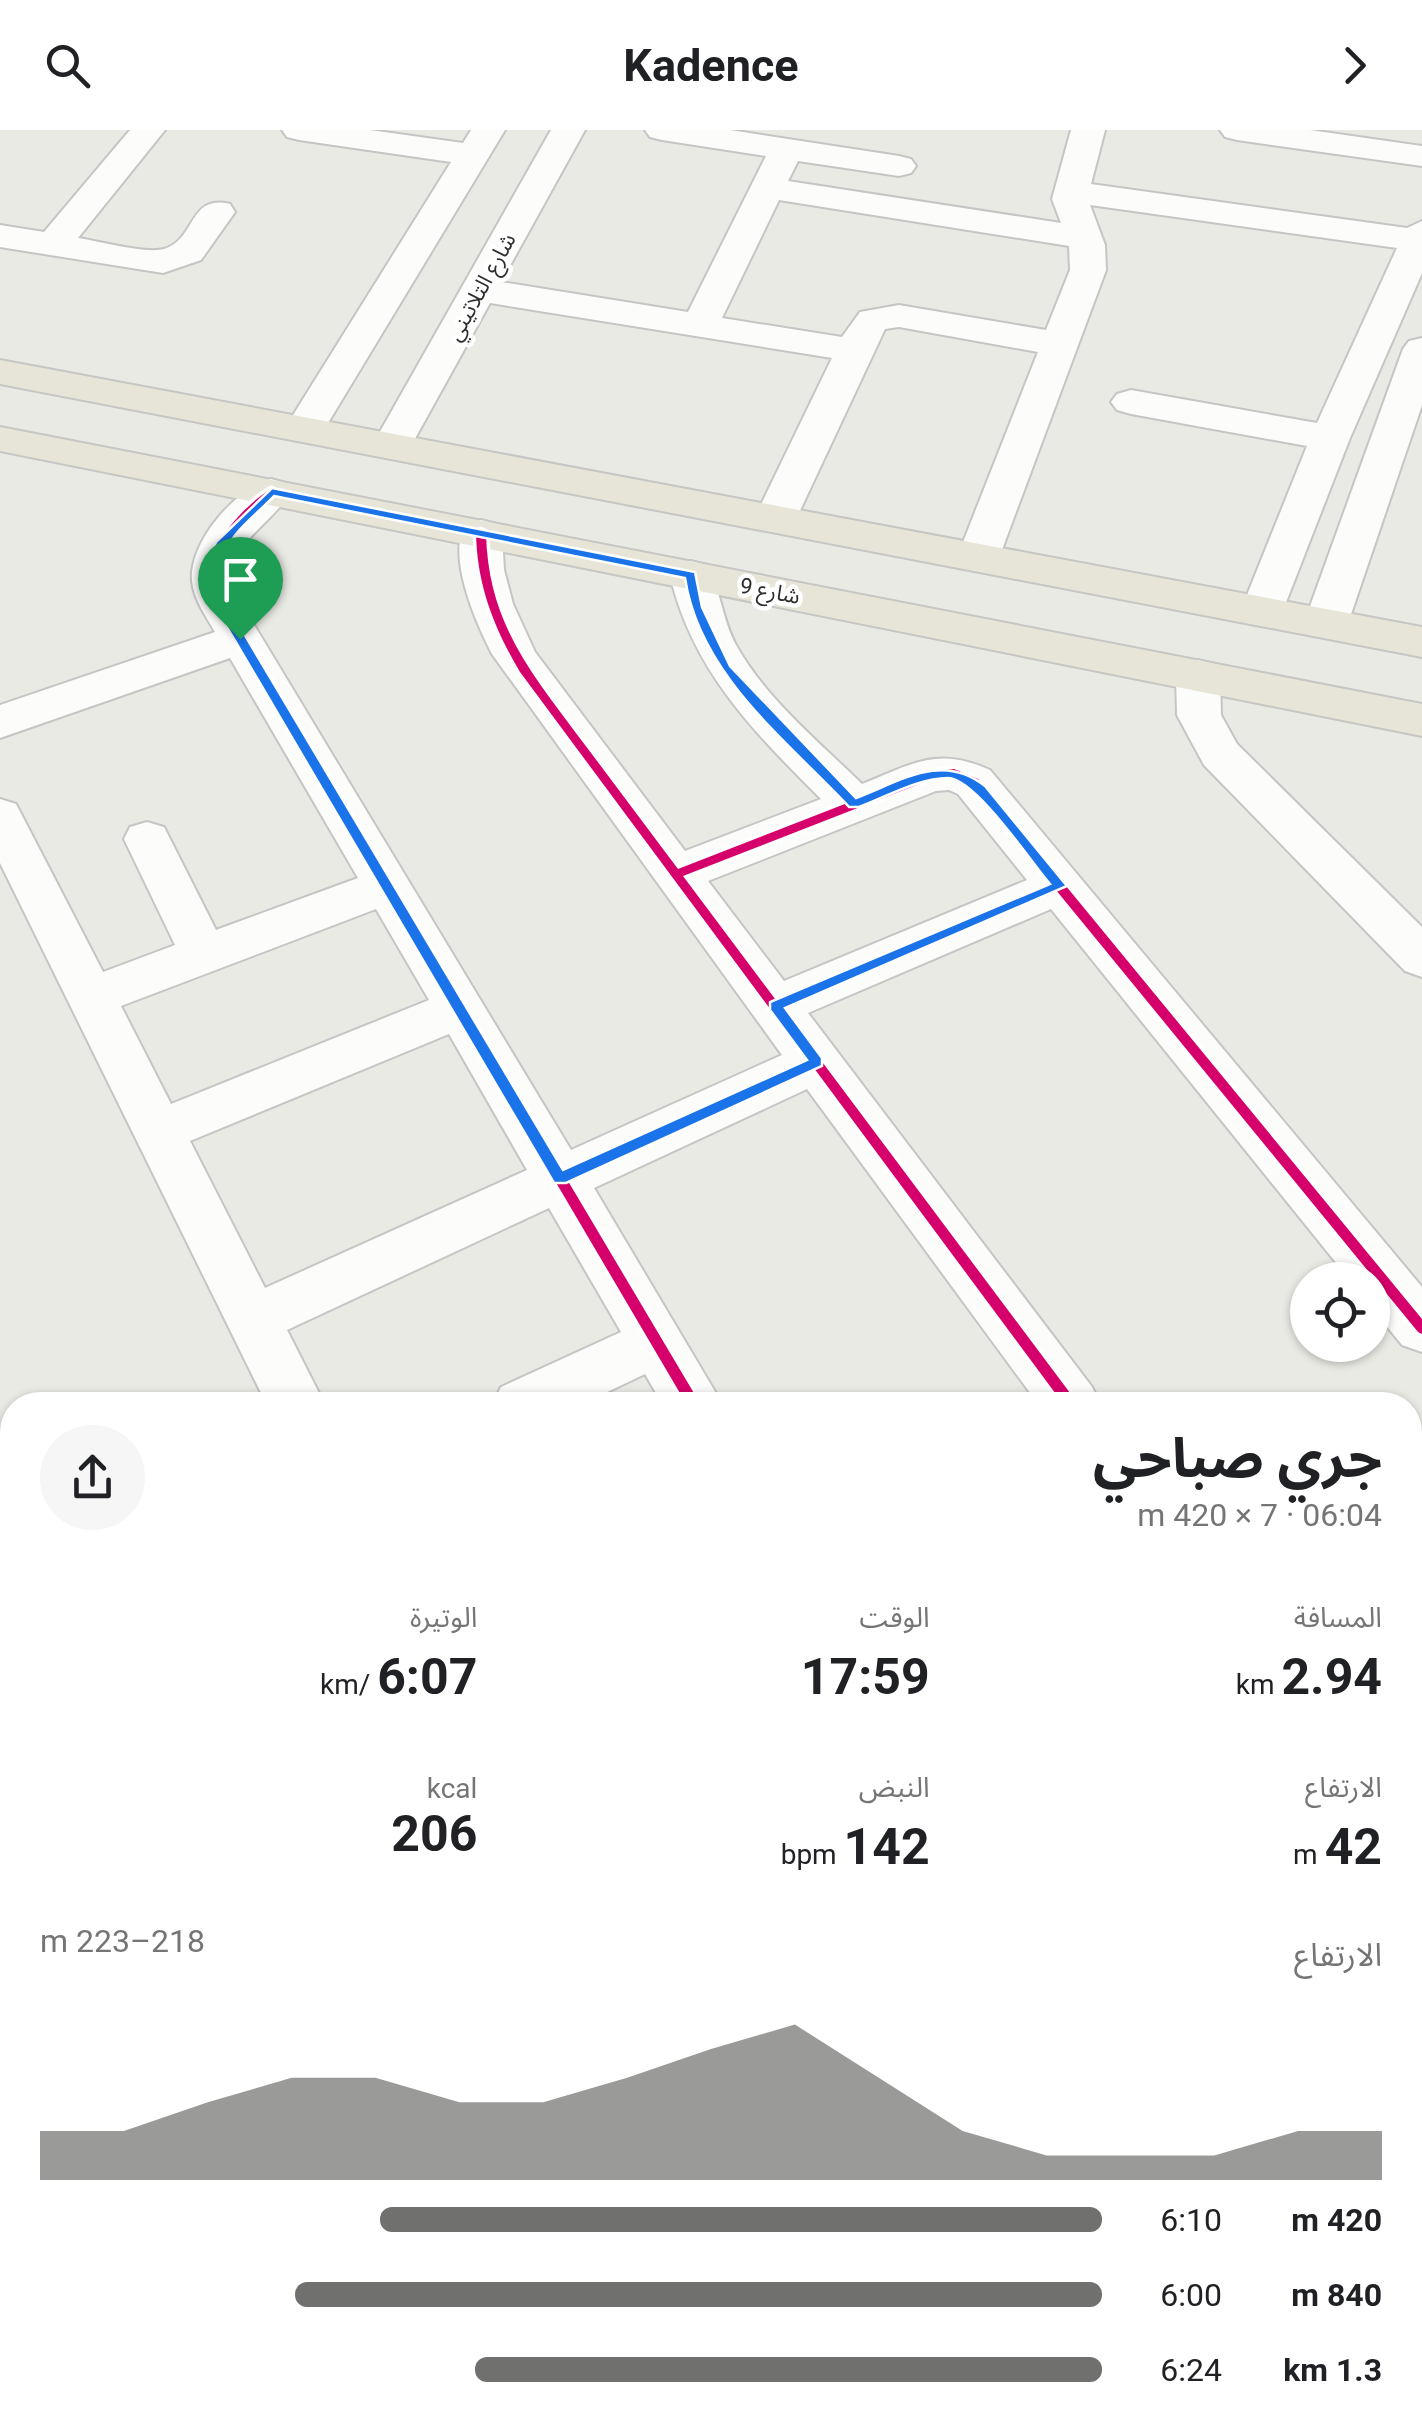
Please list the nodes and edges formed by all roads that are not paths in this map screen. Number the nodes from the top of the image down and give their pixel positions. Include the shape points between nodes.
1 (148, 130) edge
2 (300, 130) edge
3 (568, 130) edge
4 (662, 130) edge
5 (914, 130) edge
6 (1088, 130) edge
7 (1237, 130) edge
8 (481, 143) edge
9 (787, 149) junction
10 (1422, 156) edge
11 (899, 166) junction
12 (767, 188) junction
13 (1071, 192) junction
14 (882, 206) junction
15 (217, 212) dead end
16 (0, 236) edge
17 (1420, 236) edge
18 (1085, 238) junction
19 (53, 245) junction
20 (478, 290) junction
21 (700, 325) junction
22 (1060, 344) junction
23 (1422, 349) edge
24 (855, 350) junction
25 (0, 372) edge
26 (1131, 402) dead end
27 (304, 428) junction
28 (1330, 438) junction
29 (0, 439) edge
30 (393, 444) junction
31 (1403, 462) edge
32 (272, 492) junction
33 (776, 516) junction
34 (481, 533) junction
35 (979, 555) junction
36 (691, 575) junction
37 (1262, 610) junction
38 (1326, 622) junction
39 (240, 639) junction
40 (1422, 642) edge
41 (1198, 675) junction
42 (1422, 720) edge
43 (0, 722) edge
44 (854, 804) junction
45 (0, 816) edge
46 (146, 839) dead end
47 (676, 874) junction
48 (386, 886) junction
49 (1060, 886) junction
50 (17, 888) edge
51 (204, 954) junction
52 (1422, 958) edge
53 (91, 997) junction
54 (775, 1006) junction
55 (460, 1009) junction
56 (817, 1062) junction
57 (158, 1132) junction
58 (560, 1178) junction
59 (252, 1320) junction
60 (1422, 1328) edge
61 (657, 1342) junction
62 (289, 1392) edge
63 (550, 1392) edge
64 (686, 1392) edge
65 (1062, 1392) edge

1 - 19 street
2 - 8 street
3 - 20 street, شارع التلاتيني
4 - 9 street
5 - 11 street
6 - 13 street
7 - 10 street
8 - 27 street
9 - 11 street
9 - 12 street
11 - 14 street
12 - 14 street
12 - 21 street
13 - 17 street
13 - 18 street via 1070,206
14 - 18 street
15 - 19 street via 188,252 164,262
16 - 19 street
17 - 28 street
18 - 22 street via 1088,270
20 - 21 street
20 - 30 street, شارع التلاتيني
21 - 24 street
22 - 24 street via 890,316 867,324
22 - 35 street
23 - 31 street
24 - 33 street
25 - 27 main road
26 - 28 street
27 - 30 main road
28 - 37 street
29 - 32 main road, شارع 9
30 - 33 main road
31 - 38 street
32 - 34 main road, شارع 9
32 - 39 street via 222,542 211,571
33 - 35 main road
34 - 36 main road, شارع 9
34 - 47 street via 485,588 507,643
35 - 37 main road
36 - 41 main road, شارع 9
36 - 44 street via 696,607 725,668
37 - 38 main road
38 - 40 main road
39 - 43 street
39 - 48 street
41 - 42 main road, شارع 9
41 - 52 street via 1199,714 1220,754
44 - 47 street
44 - 49 street via 931,774 954,773 980,789
45 - 50 street
46 - 51 street
47 - 54 street
48 - 51 street
48 - 55 street
49 - 54 street
49 - 60 street
50 - 53 street
51 - 53 street
53 - 57 street
54 - 56 street
55 - 57 street
55 - 58 street
56 - 58 street
56 - 65 street
57 - 59 street
58 - 59 street
58 - 61 street
59 - 62 street
61 - 63 street
61 - 64 street

